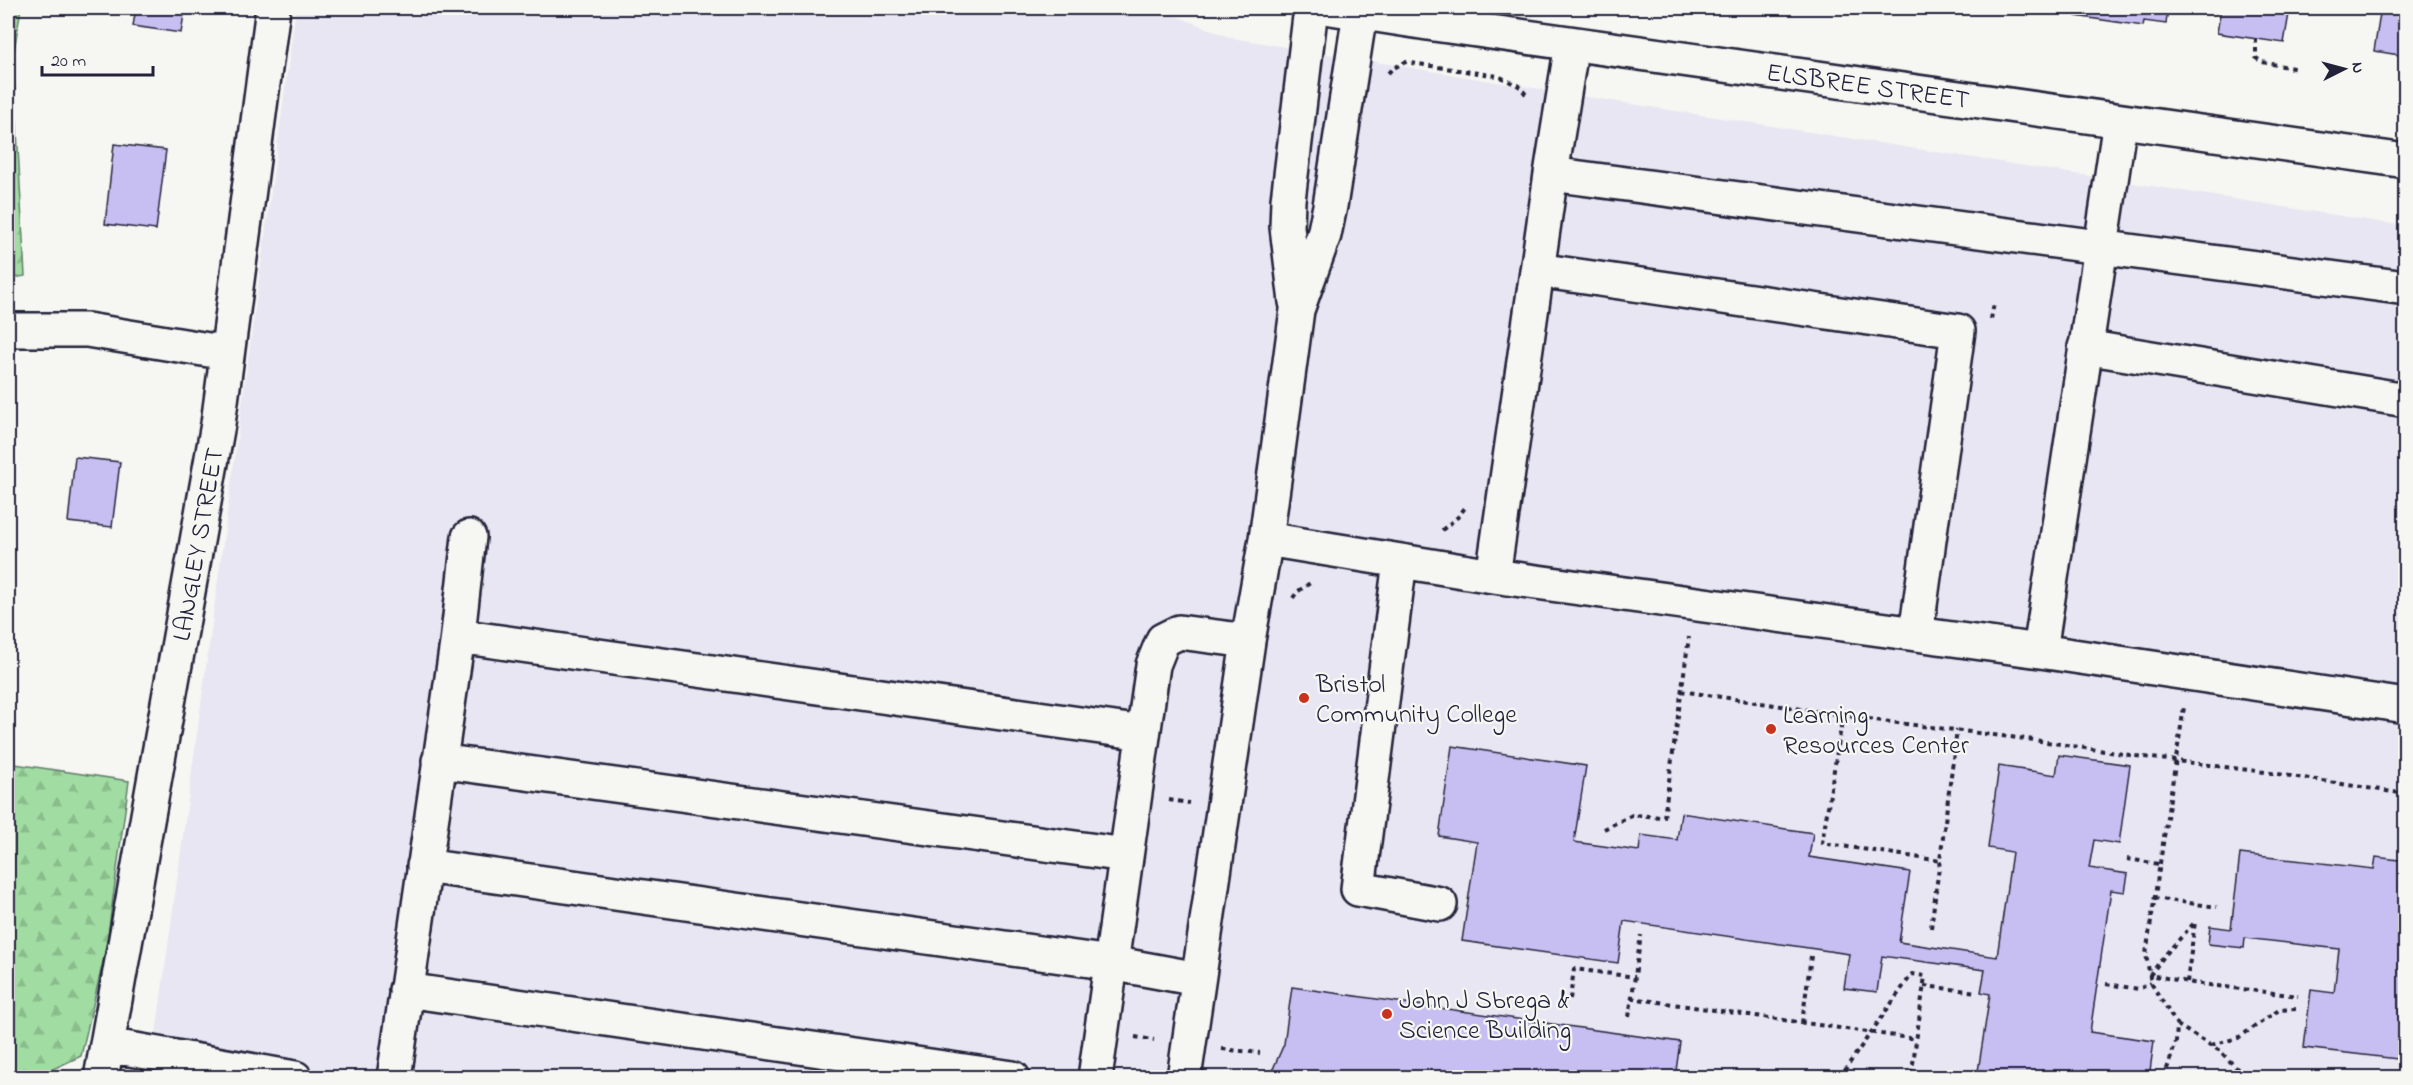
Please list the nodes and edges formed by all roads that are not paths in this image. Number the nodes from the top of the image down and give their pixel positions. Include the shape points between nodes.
1 (273, 8) edge
2 (1311, 8) edge
3 (1345, 10) edge
4 (1572, 44) junction
5 (2120, 121) junction
6 (2406, 161) edge
7 (1551, 174) junction
8 (2100, 248) junction
9 (1537, 270) junction
10 (2406, 288) edge
11 (1297, 310) junction
12 (8, 330) edge
13 (2085, 346) junction
14 (227, 353) junction
15 (2406, 400) edge
16 (468, 537) dead end
17 (1266, 539) junction
18 (1400, 561) junction
19 (1493, 576) junction
20 (1916, 634) junction
21 (1248, 641) junction
22 (457, 643) junction
23 (2040, 651) junction
24 (2406, 706) edge
25 (1143, 734) junction
26 (440, 761) junction
27 (1126, 855) junction
28 (424, 866) junction
29 (1440, 904) dead end
30 (1111, 963) junction
31 (1198, 979) junction
32 (406, 990) junction
33 (107, 1045) junction
34 (101, 1077) edge
35 (295, 1077) edge
36 (394, 1077) edge
37 (1013, 1077) edge
38 (1095, 1077) edge
39 (1184, 1077) edge

1 - 14 street, LANGLEY STREET
2 - 11 street via 1288,200 1287,227
3 - 4 street, ELSBREE STREET
3 - 11 street via 1330,206 1324,235
4 - 5 street, ELSBREE STREET
4 - 7 street
5 - 6 street, ELSBREE STREET
5 - 8 street
7 - 8 street
7 - 9 street
8 - 10 street
8 - 13 street
9 - 19 street
9 - 20 street via 1958,331
11 - 17 street
12 - 14 street via 87,330
13 - 15 street
13 - 23 street
14 - 33 street, LANGLEY STREET via 218,424
16 - 22 street
17 - 18 street
17 - 21 street
18 - 19 street
18 - 29 street via 1358,889
19 - 20 street
20 - 23 street
21 - 25 street via 1179,632 1163,640 1153,665
21 - 31 street
22 - 25 street via 472,638
22 - 26 street
23 - 24 street
25 - 27 street
26 - 27 street
26 - 28 street
27 - 30 street
28 - 30 street
28 - 32 street
30 - 31 street
30 - 38 street
31 - 39 street
32 - 36 street
32 - 37 street
33 - 34 street, LANGLEY STREET
33 - 35 street

